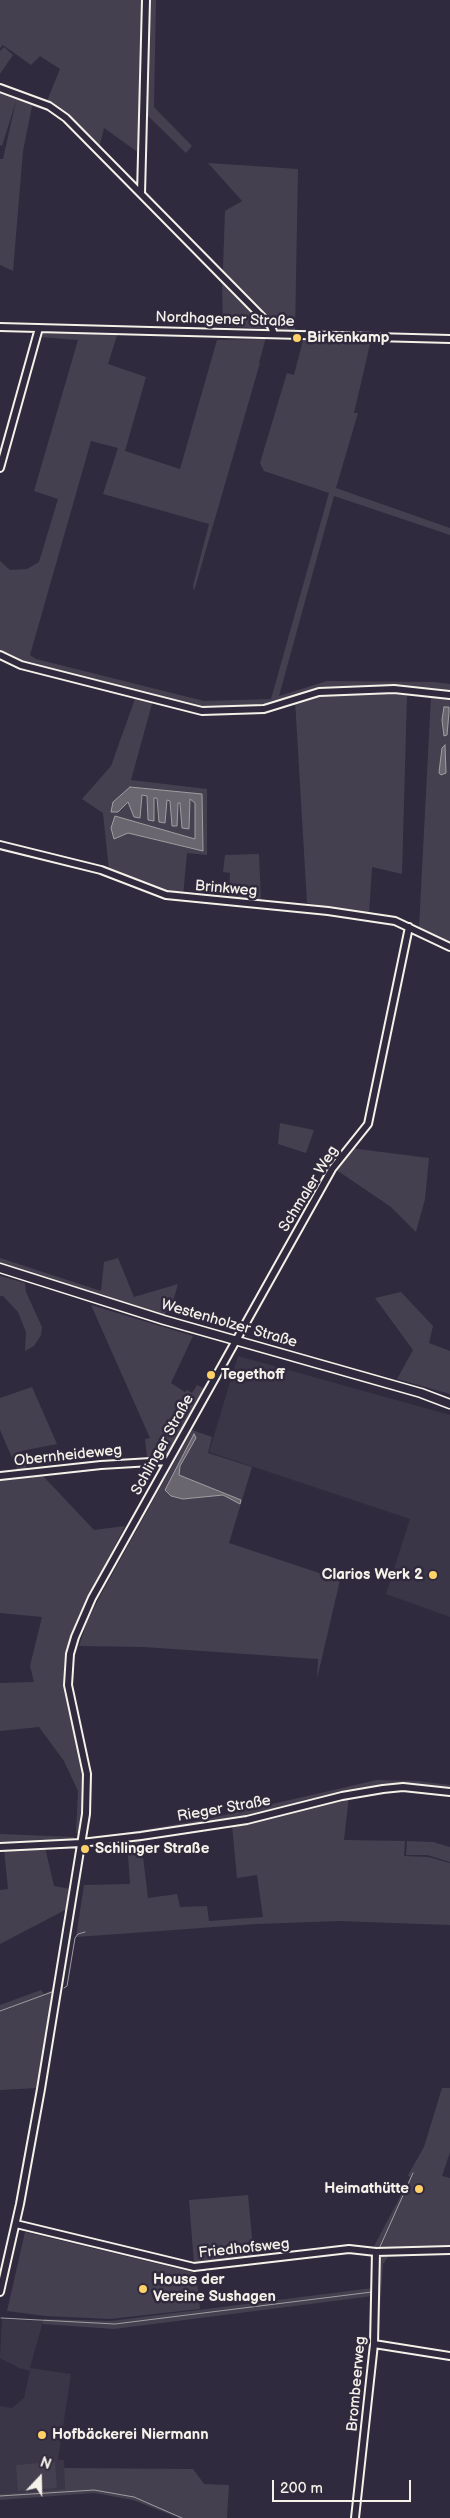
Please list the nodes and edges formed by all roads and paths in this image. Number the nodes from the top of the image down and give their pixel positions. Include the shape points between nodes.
1 (146, 0) edge
2 (0, 88) edge
3 (141, 194) junction
4 (0, 327) edge
5 (39, 328) junction
6 (274, 334) junction
7 (450, 339) edge
8 (0, 468) edge
9 (0, 655) edge
10 (450, 695) edge
11 (0, 845) edge
12 (409, 926) junction
13 (450, 947) edge
14 (0, 1268) edge
15 (236, 1340) junction
16 (450, 1404) edge
17 (168, 1461) junction
18 (0, 1476) edge
19 (450, 1792) edge
20 (81, 1843) junction
21 (0, 1847) edge
22 (16, 2224) junction
23 (450, 2250) edge
24 (376, 2252) junction
25 (0, 2292) edge
26 (374, 2344) junction
27 (450, 2356) edge
28 (355, 2518) edge

1 - 3 street
2 - 3 street via 49,106 66,118
3 - 6 street via 271,326
4 - 5 street, Nordhagener Straße
5 - 6 street, Nordhagener Straße
5 - 8 street
6 - 7 street, Nordhagener Straße
9 - 10 street via 21,665 202,711 264,709 318,692 394,689
11 - 12 street, Brinkweg via 101,870 166,895 337,912
12 - 13 street, Brinkweg
12 - 15 street, Schmaler Weg via 368,1124 332,1169
14 - 15 main road, Westenholzer Straße
15 - 16 main road, Westenholzer Straße
15 - 17 street, Schlinger Straße
17 - 18 street, Obernheideweg
17 - 20 street, Schlinger Straße via 81,1619 70,1654 68,1685 87,1774
19 - 20 street, Rieger Straße via 403,1787 383,1789 248,1820
20 - 21 street, Rieger Straße
20 - 22 street, Schlinger Straße
22 - 24 street, Friedhofsweg via 194,2267 350,2250
22 - 25 street, Schlinger Straße
23 - 24 street, Friedhofsweg
24 - 26 street, Brombeerweg
26 - 27 street
26 - 28 street, Brombeerweg

